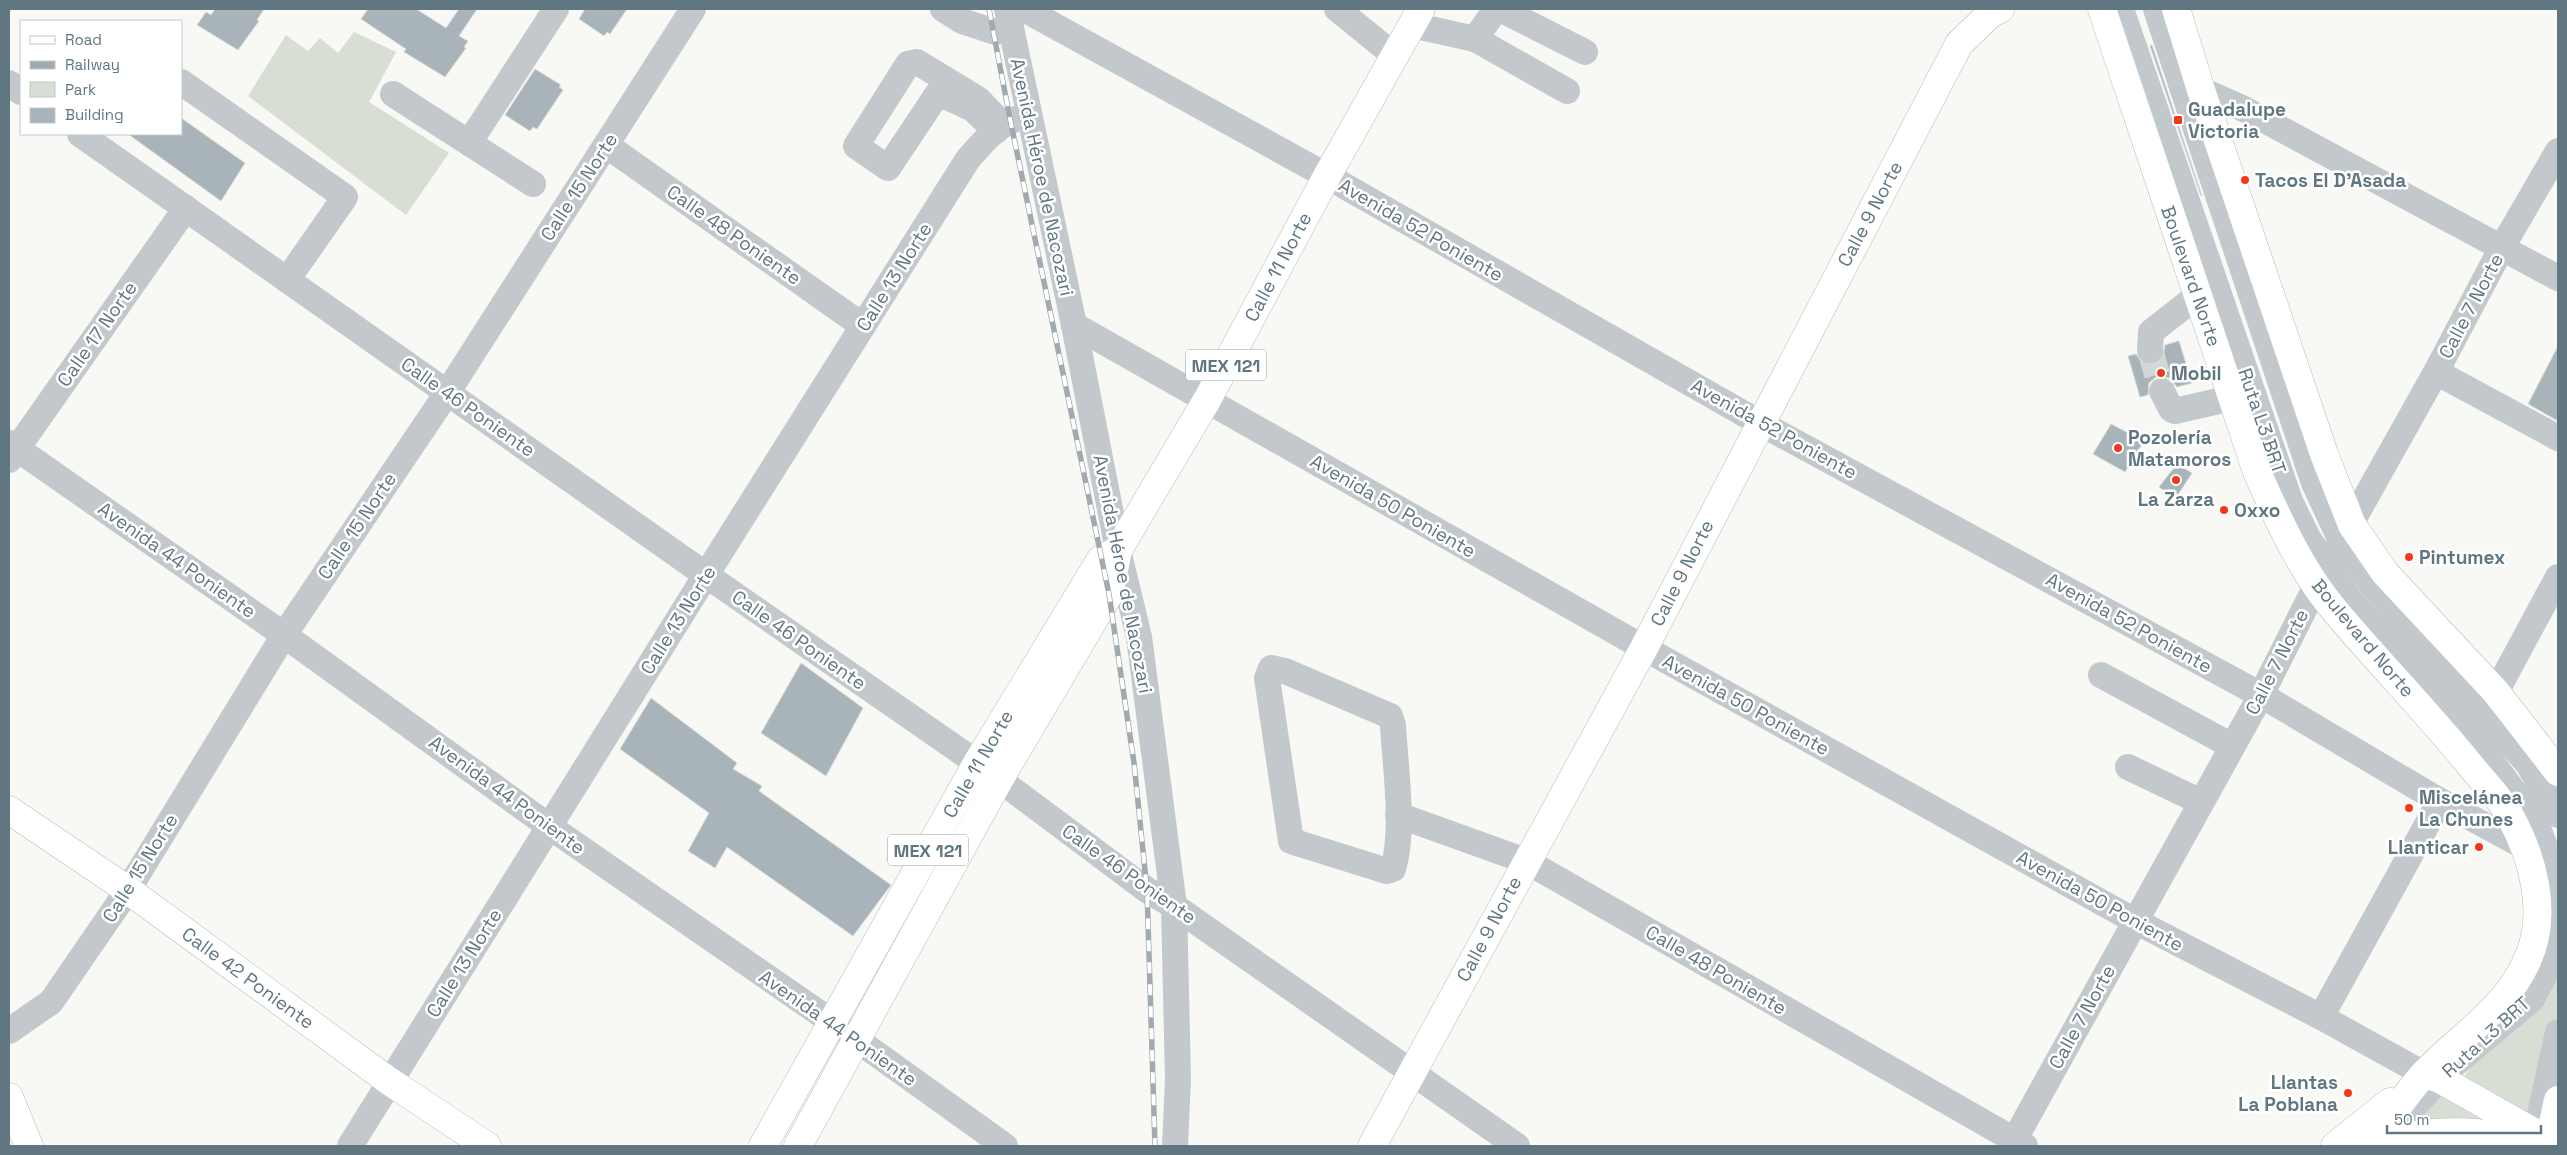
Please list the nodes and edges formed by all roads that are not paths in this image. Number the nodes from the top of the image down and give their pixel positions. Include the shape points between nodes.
1 (556, 9) edge
2 (693, 9) edge
3 (943, 9) edge
4 (1337, 9) edge
5 (1496, 9) edge
6 (1500, 9) edge
7 (2000, 9) edge
8 (2102, 9) edge
9 (2121, 9) edge
10 (2156, 9) edge
11 (2176, 9) edge
12 (1014, 15) edge
13 (1416, 17) edge
14 (1475, 39) junction
15 (1586, 52) dead end
16 (1395, 56) junction
17 (9, 83) edge
18 (182, 83) edge
19 (1567, 90) dead end
20 (2200, 90) junction
21 (20, 91) edge
22 (393, 94) dead end
23 (1028, 116) junction
24 (999, 128) junction
25 (81, 135) edge
26 (469, 143) junction
27 (606, 144) junction
28 (2558, 151) edge
29 (1326, 176) junction
30 (533, 184) dead end
31 (186, 208) junction
32 (2501, 249) junction
33 (2558, 278) edge
34 (288, 280) junction
35 (2197, 296) junction
36 (1074, 325) junction
37 (863, 326) junction
38 (2150, 350) tunnel mouth
39 (2436, 372) junction
40 (2162, 391) tunnel mouth
41 (447, 393) junction
42 (2232, 398) junction
43 (1207, 400) junction
44 (1760, 423) junction
45 (2558, 438) edge
46 (11, 451) edge
47 (2347, 534) junction
48 (1118, 550) junction
49 (706, 575) junction
50 (2322, 577) junction
51 (2558, 578) edge
52 (284, 635) junction
53 (1644, 648) junction
54 (2101, 675) dead end
55 (2496, 692) junction
56 (2261, 695) junction
57 (2232, 746) junction
58 (977, 763) junction
59 (2128, 768) dead end
60 (2558, 772) edge
61 (999, 780) junction
62 (2440, 801) junction
63 (2201, 802) junction
64 (9, 810) edge
65 (1398, 815) junction
66 (2558, 815) edge
67 (550, 827) junction
68 (2525, 847) junction
69 (1526, 861) junction
70 (128, 890) junction
71 (1174, 906) junction
72 (2134, 921) junction
73 (2321, 1017) junction
74 (832, 1022) junction
75 (9, 1031) edge
76 (2558, 1032) edge
77 (857, 1040) junction
78 (1411, 1073) junction
79 (2432, 1076) junction
80 (389, 1082) junction
81 (9, 1097) edge
82 (2558, 1100) edge
83 (2543, 1142) edge
84 (24, 1143) edge
85 (998, 1144) edge
86 (2017, 1144) edge
87 (2378, 1145) edge
88 (350, 1146) edge
89 (487, 1146) edge
90 (763, 1146) edge
91 (798, 1146) edge
92 (1175, 1146) edge
93 (1372, 1146) edge
94 (1517, 1146) edge
95 (2335, 1146) edge
96 (2450, 1146) edge
97 (2469, 1146) edge

1 - 26 street
2 - 27 street, Calle 15 Norte
3 - 12 street via 962,21 995,32
4 - 16 street
5 - 14 street
6 - 15 street
7 - 44 main road, Calle 9 Norte via 1990,14 1959,44
8 - 35 main road, Boulevard Norte
9 - 50 street, Ruta L3 BRT via 2290,501
10 - 47 street, Ruta L3 BRT via 2314,483
11 - 20 main road
12 - 23 street, Avenida Héroe de Nacozari
12 - 29 street, Avenida 52 Poniente
13 - 14 street
13 - 16 main road, Calle 11 Norte / MEX 121
14 - 19 street
16 - 29 main road, Calle 11 Norte / MEX 121
17 - 21 street
18 - 34 street via 345,197
20 - 32 street via 2242,108
20 - 47 main road via 2324,454
22 - 26 street
23 - 24 street, Calle 13 Norte via 1010,119
23 - 36 street, Avenida Héroe de Nacozari
24 - 24 street via 978,99 918,62 908,64 856,146 888,168 938,93 973,109
24 - 37 street, Calle 13 Norte via 968,159
25 - 31 street, Calle 46 Poniente
26 - 30 street
27 - 37 street, Calle 48 Poniente
27 - 41 street, Calle 15 Norte
28 - 32 street, Calle 7 Norte
29 - 43 main road, Calle 11 Norte / MEX 121
29 - 44 street, Avenida 52 Poniente
31 - 34 street, Calle 46 Poniente
31 - 46 street, Calle 17 Norte
32 - 33 street
32 - 39 street, Calle 7 Norte
34 - 41 street, Calle 46 Poniente
35 - 38 street via 2151,332
35 - 42 main road, Boulevard Norte
36 - 43 street, Avenida 50 Poniente
36 - 48 street, Avenida Héroe de Nacozari
37 - 49 street, Calle 13 Norte
39 - 45 street
39 - 47 street, Calle 7 Norte
40 - 42 street via 2174,411
41 - 49 street, Calle 46 Poniente
41 - 52 street, Calle 15 Norte
42 - 50 main road, Boulevard Norte via 2257,472 2280,524
43 - 48 main road, Calle 11 Norte / MEX 121
43 - 53 street, Avenida 50 Poniente
44 - 53 main road, Calle 9 Norte
44 - 56 street, Avenida 52 Poniente
46 - 52 street, Avenida 44 Poniente
47 - 50 street, Calle 7 Norte
47 - 55 main road
47 - 66 street, Ruta L3 BRT via 2370,583 2528,764
48 - 58 main road, Calle 11 Norte / MEX 121 via 1101,559
48 - 61 main road, Calle 11 Norte / MEX 121 via 1109,594
48 - 71 street, Avenida Héroe de Nacozari via 1139,637
49 - 58 street, Calle 46 Poniente
49 - 67 street, Calle 13 Norte
50 - 56 street, Calle 7 Norte
50 - 68 main road, Boulevard Norte via 2336,612 2428,713 2502,804
50 - 79 street, Ruta L3 BRT via 2350,600 2472,734 2538,828 2550,857 2558,917 2552,960 2532,999
51 - 55 street
52 - 67 street, Avenida 44 Poniente
52 - 70 street, Calle 15 Norte
53 - 69 main road, Calle 9 Norte
53 - 72 street, Avenida 50 Poniente
54 - 57 street
55 - 60 main road
56 - 57 street, Calle 7 Norte
56 - 62 street, Avenida 52 Poniente
57 - 63 street, Calle 7 Norte
58 - 61 street, Calle 46 Poniente
58 - 74 main road, Calle 11 Norte / MEX 121
59 - 63 street
61 - 71 street, Calle 46 Poniente via 1147,890
61 - 77 main road, Calle 11 Norte / MEX 121
62 - 68 street, Avenida 52 Poniente
62 - 73 street
63 - 72 street, Calle 7 Norte
64 - 70 main road, Calle 42 Poniente
65 - 65 street via 1390,716 1271,668 1267,678 1291,841 1387,871 1393,869 1396,858
65 - 69 street, Calle 48 Poniente
67 - 74 street, Avenida 44 Poniente
67 - 80 street, Calle 13 Norte
68 - 79 main road, Boulevard Norte via 2533,872 2537,904 2536,934 2528,960 2512,990
69 - 78 main road, Calle 9 Norte
69 - 86 street, Calle 48 Poniente
70 - 75 street, Calle 15 Norte via 51,1002
70 - 80 main road, Calle 42 Poniente
71 - 78 street, Calle 46 Poniente
71 - 92 street, Avenida Héroe de Nacozari via 1178,1079
72 - 73 street, Avenida 50 Poniente
72 - 86 street, Calle 7 Norte
73 - 79 street, Avenida 50 Poniente
74 - 77 street, Avenida 44 Poniente
74 - 90 main road, Calle 11 Norte / MEX 121
76 - 83 street
77 - 85 street, Avenida 44 Poniente
77 - 91 main road, Calle 11 Norte / MEX 121
78 - 93 main road, Calle 9 Norte
78 - 94 street, Calle 46 Poniente
79 - 83 main road
79 - 87 main road, Boulevard Norte
79 - 95 main road
80 - 88 street, Calle 13 Norte
80 - 89 main road, Calle 42 Poniente
81 - 84 main road
82 - 83 main road
83 - 87 main road via 2468,1131 2441,1132
96 - 97 street

